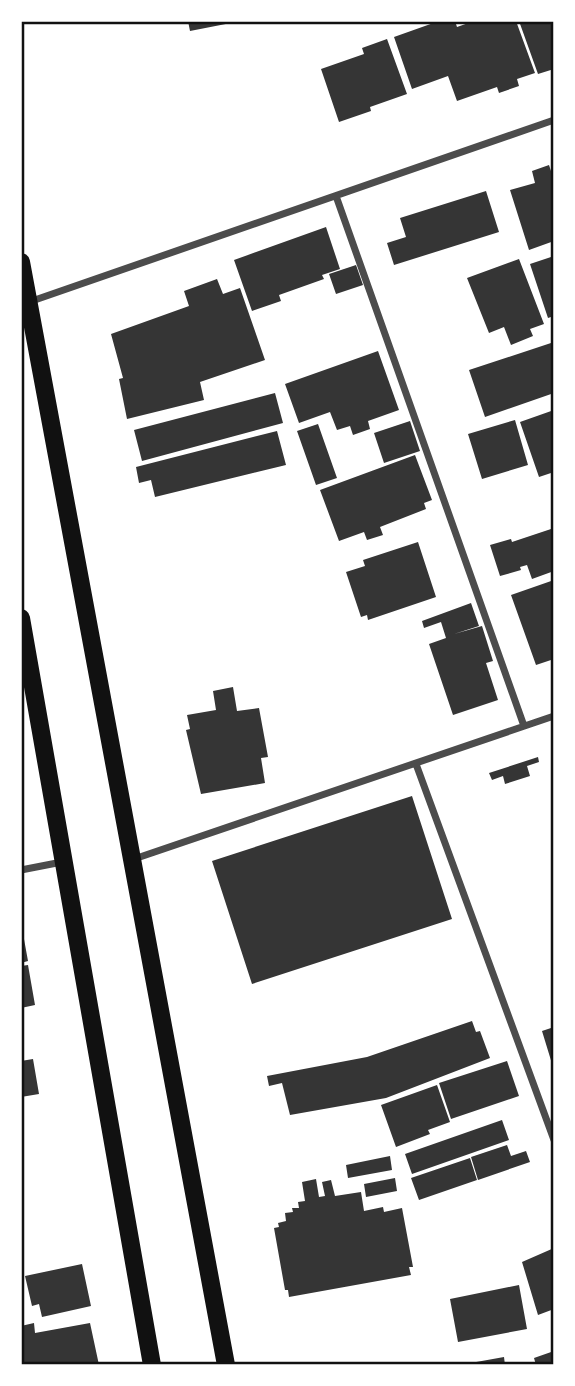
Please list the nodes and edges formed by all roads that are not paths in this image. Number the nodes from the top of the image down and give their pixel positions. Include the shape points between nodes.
1 (554, 120) edge
2 (336, 196) junction
3 (21, 262) edge
4 (24, 303) edge
5 (22, 626) edge
6 (554, 716) edge
7 (524, 726) junction
8 (416, 764) junction
9 (132, 860) junction
10 (62, 862) junction
11 (21, 870) edge
12 (554, 1140) edge
13 (152, 1365) edge
14 (226, 1365) edge

1 - 2 street
2 - 4 street
2 - 7 street
3 - 4 main road
4 - 9 main road
5 - 10 main road
6 - 7 street
7 - 8 street
8 - 9 street
8 - 12 street
9 - 14 main road
10 - 11 street
10 - 13 main road

